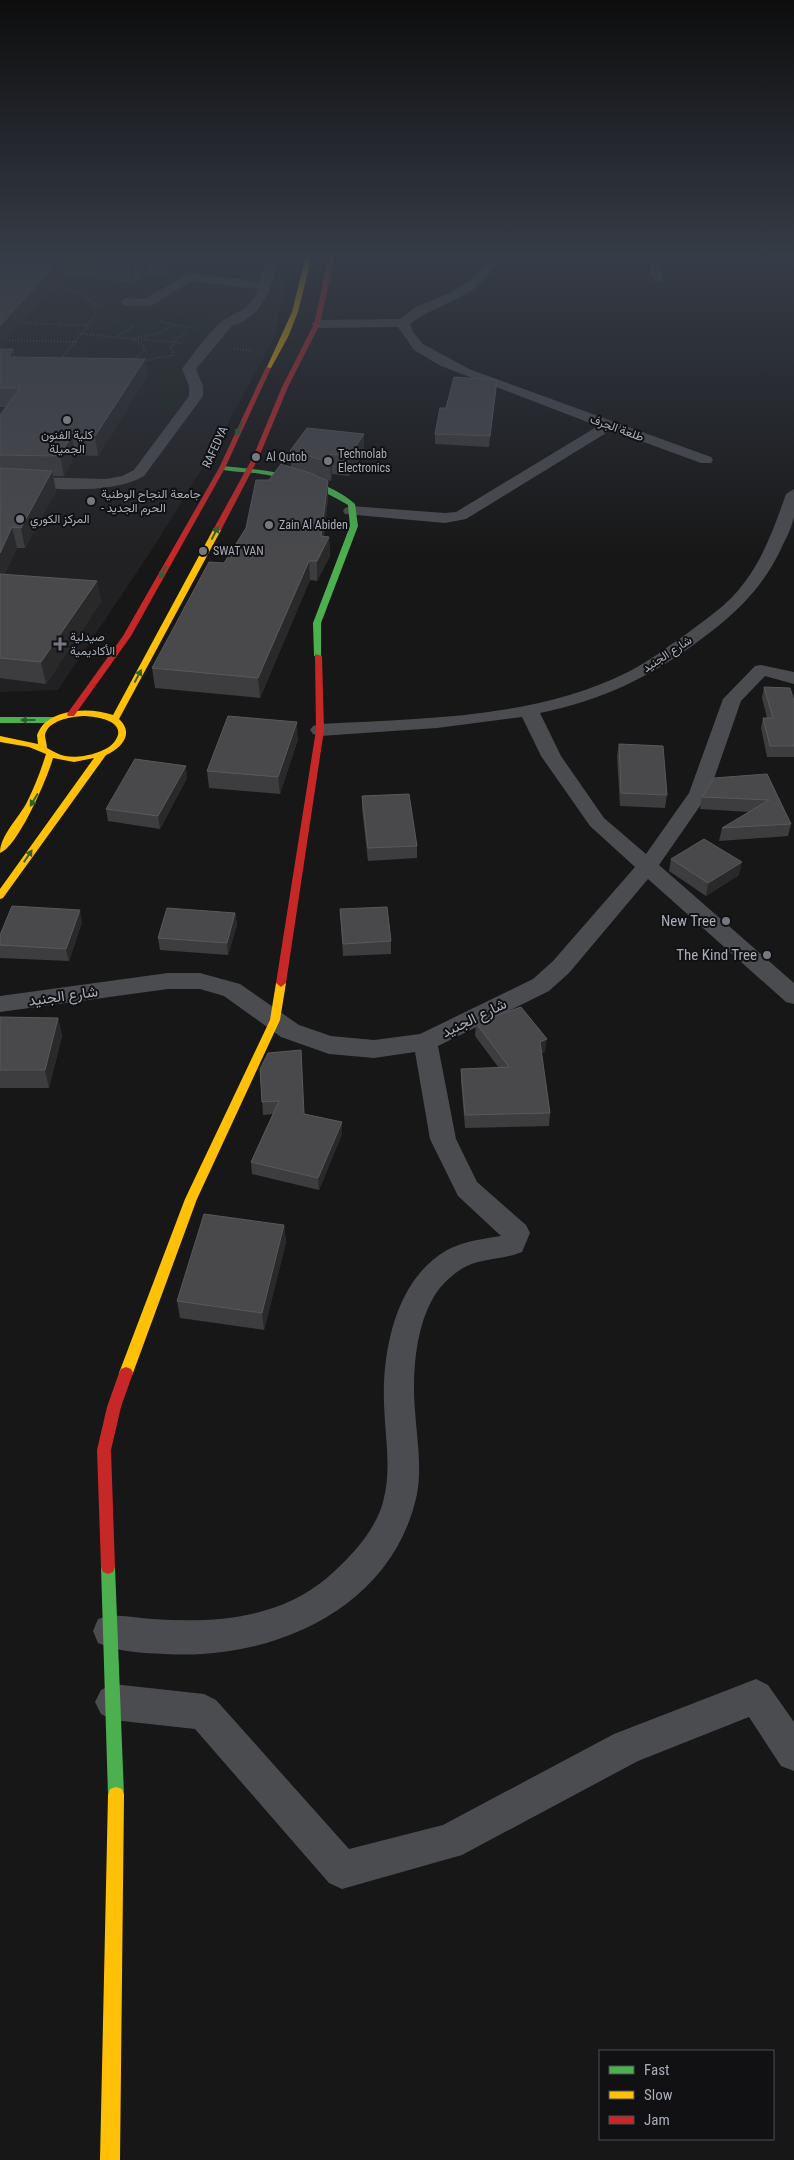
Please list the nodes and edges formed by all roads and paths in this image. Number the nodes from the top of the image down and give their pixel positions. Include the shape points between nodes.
1 (63, 356) edge
2 (139, 356) edge
3 (171, 356) edge
4 (200, 356) edge
5 (275, 356) edge
6 (301, 356) edge
7 (432, 356) edge
8 (56, 364) edge
9 (609, 425) junction
10 (706, 460) dead end
11 (222, 468) junction
12 (249, 470) junction
13 (0, 481) edge
14 (794, 494) edge
15 (352, 511) junction
16 (794, 678) edge
17 (528, 709) junction
18 (71, 714) junction
19 (115, 719) junction
20 (0, 720) edge
21 (55, 720) junction
22 (320, 730) junction
23 (0, 739) edge
24 (47, 751) junction
25 (102, 754) junction
26 (0, 850) edge
27 (647, 868) junction
28 (0, 896) edge
29 (794, 996) edge
30 (0, 1004) edge
31 (275, 1020) junction
32 (425, 1042) junction
33 (110, 1631) junction
34 (113, 1702) junction
35 (794, 1753) edge
36 (110, 2160) edge

1 - 8 path
2 - 3 path via 132,361
4 - 13 street via 189,368 196,396 134,477 106,484
5 -> 11 main road, RAFEDYA
6 - 12 main road
7 - 9 street, طلعة الجرف via 464,372
9 - 10 street, طلعة الجرف
9 - 15 street via 460,516 445,518
11 - 12 main road
11 -> 18 main road, RAFEDYA via 128,636
12 - 15 main road via 302,480 335,491 351,504
19 -> 12 main road
14 - 17 street, شارع الجنيد via 780,536 755,579 729,610 677,649 628,679 576,699
15 - 22 main road via 354,526 317,623
16 - 27 street, شارع الجنيد via 761,670 732,698 699,793
17 - 22 street, شارع الجنيد via 430,722
17 - 27 street via 551,756 597,822
18 - 19 main road via 93,713
18 - 21 main road
19 - 25 main road via 122,733 120,740
21 -> 20 main road
21 - 24 main road via 40,733 39,741
22 - 31 main road
23 - 24 main road
24 - 25 main road via 75,759
24 -> 26 main road via 40,791
28 -> 25 main road
27 - 29 street
27 - 32 street, شارع الجنيد via 561,967 541,985
30 - 31 street, شارع الجنيد via 168,982 200,981 232,990
31 - 32 street, شارع الجنيد via 309,1039 351,1048
31 - 33 main road via 191,1199 109,1423 104,1458
32 - 33 street via 443,1139 467,1189 516,1233 512,1244 471,1252 448,1264 418,1297 408,1332 399,1387 403,1479 400,1502 392,1521 370,1557 340,1589 319,1605 269,1628 210,1639 178,1640
33 - 34 main road
34 - 35 street via 204,1712 342,1870 449,1842 627,1747 756,1697
34 - 36 main road via 116,1807

